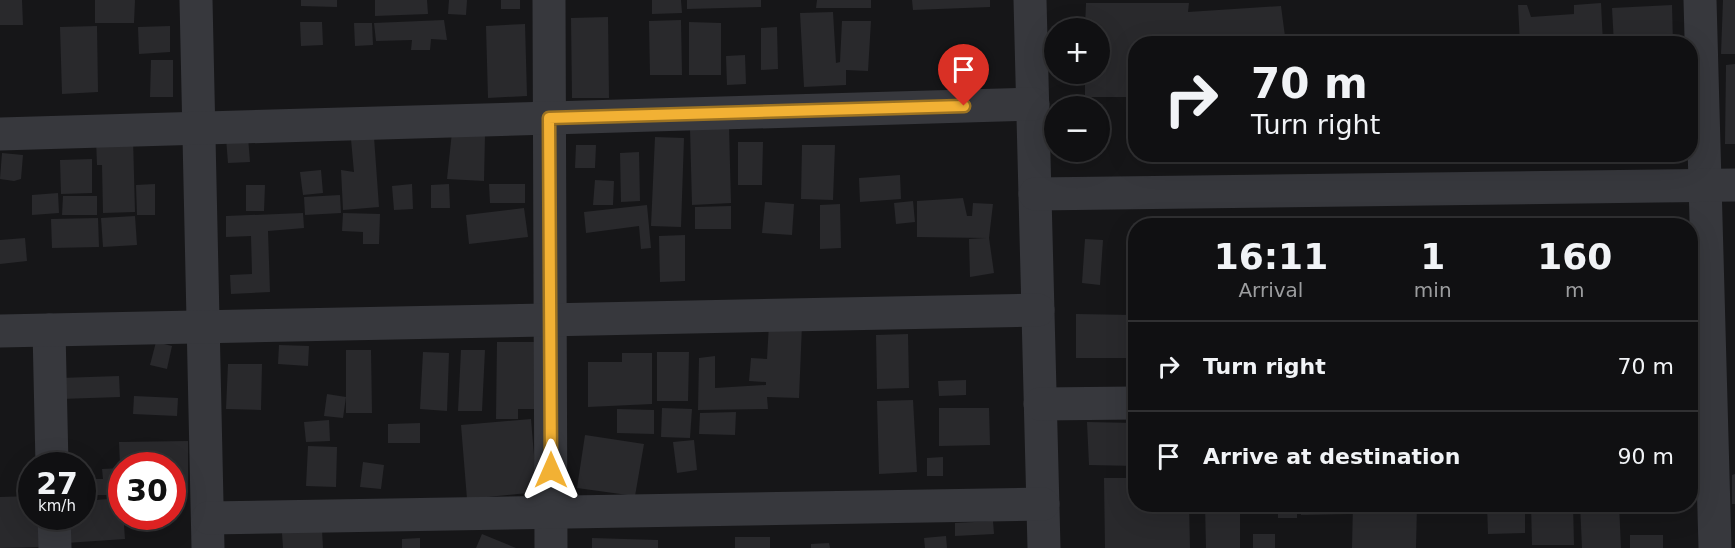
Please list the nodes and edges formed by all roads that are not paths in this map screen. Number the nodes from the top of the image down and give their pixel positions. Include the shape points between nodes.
1 (196, 0) edge
2 (549, 0) edge
3 (1030, 0) edge
4 (1700, 0) edge
5 (1033, 104) junction
6 (549, 118) junction
7 (199, 128) junction
8 (0, 134) edge
9 (1720, 185) edge
10 (1035, 194) junction
11 (1038, 310) junction
12 (550, 320) junction
13 (204, 327) junction
14 (49, 330) junction
15 (0, 331) edge
16 (1712, 393) edge
17 (1128, 403) edge
18 (1040, 404) junction
19 (52, 452) edge
20 (1043, 504) junction
21 (551, 512) junction
22 (54, 530) edge
23 (208, 533) edge
24 (54, 548) edge
25 (551, 548) edge
26 (1044, 548) edge
27 (1715, 548) edge

1 - 7 street
2 - 6 street
3 - 5 street
4 - 9 street
5 - 6 street
5 - 10 street
6 - 7 street
6 - 12 street
7 - 8 street
7 - 13 street
9 - 10 street
9 - 16 street
10 - 11 street
11 - 12 street
11 - 18 street
12 - 13 street
12 - 21 street
13 - 14 street
13 - 23 street
14 - 15 street
14 - 19 street
16 - 27 street
17 - 18 street
18 - 20 street
20 - 21 street
20 - 26 street
21 - 23 street
21 - 25 street
22 - 24 street

